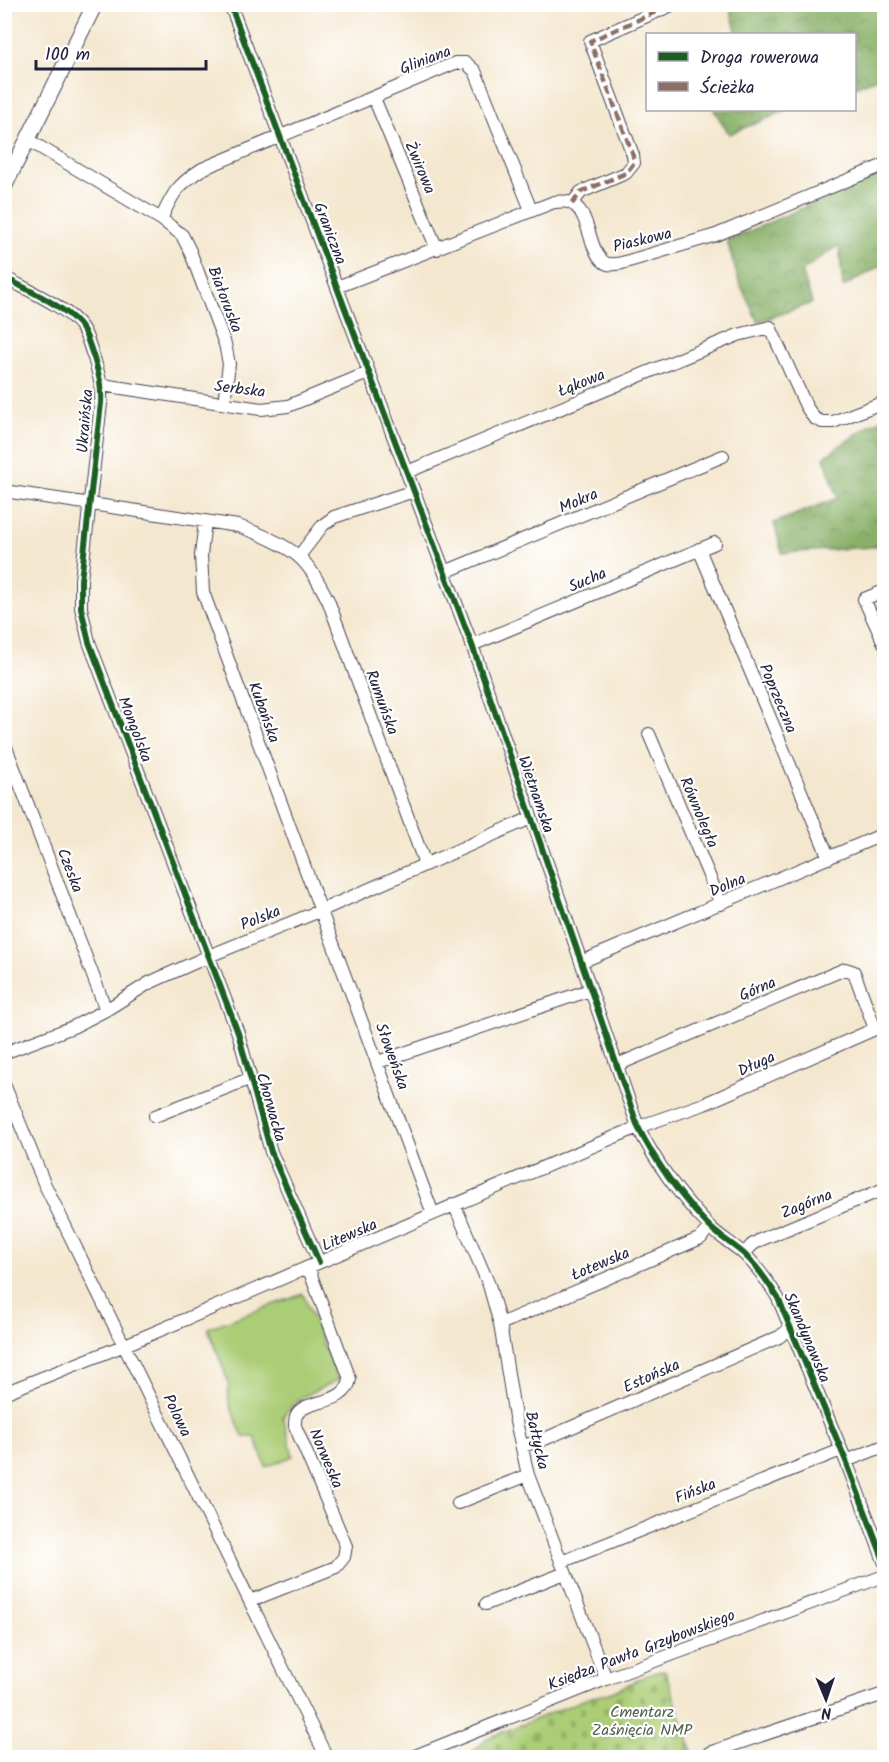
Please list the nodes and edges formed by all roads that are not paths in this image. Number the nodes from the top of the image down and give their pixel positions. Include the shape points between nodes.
1 (95, 4) edge
2 (230, 4) edge
3 (674, 4) edge
4 (374, 98) junction
5 (280, 137) junction
6 (28, 140) junction
7 (885, 165) edge
8 (4, 187) edge
9 (572, 204) junction
10 (531, 210) junction
11 (161, 219) junction
12 (437, 249) junction
13 (4, 277) edge
14 (337, 287) junction
15 (368, 373) junction
16 (102, 385) junction
17 (885, 402) edge
18 (224, 403) junction
19 (723, 456) dead end
20 (407, 472) junction
21 (4, 490) edge
22 (414, 491) junction
23 (90, 504) junction
24 (205, 521) junction
25 (715, 543) dead end
26 (699, 549) junction
27 (299, 556) junction
28 (445, 572) junction
29 (885, 591) edge
30 (885, 642) edge
31 (472, 645) junction
32 (649, 734) dead end
33 (4, 742) edge
34 (531, 819) junction
35 (885, 834) edge
36 (829, 858) junction
37 (425, 864) junction
38 (721, 904) junction
39 (322, 910) junction
40 (209, 956) junction
41 (581, 962) junction
42 (590, 990) junction
43 (106, 1010) junction
44 (880, 1027) edge
45 (4, 1053) edge
46 (378, 1062) junction
47 (617, 1065) junction
48 (249, 1079) junction
49 (4, 1084) edge
50 (155, 1116) dead end
51 (638, 1127) junction
52 (885, 1189) edge
53 (454, 1204) junction
54 (433, 1214) junction
55 (710, 1227) junction
56 (744, 1254) junction
57 (313, 1264) junction
58 (500, 1324) junction
59 (791, 1328) junction
60 (125, 1345) junction
61 (4, 1393) edge
62 (522, 1446) junction
63 (885, 1446) edge
64 (844, 1455) junction
65 (528, 1475) junction
66 (458, 1503) dead end
67 (885, 1561) edge
68 (563, 1568) junction
69 (885, 1576) edge
70 (250, 1601) junction
71 (486, 1604) dead end
72 (606, 1679) junction
73 (885, 1694) edge
74 (709, 1753) dead end
75 (327, 1758) edge
76 (410, 1758) edge

1 - 6 street
2 - 5 street, Graniczna
3 - 9 street via 590,41 634,163 626,173 580,192
4 - 5 street, Gliniana
4 - 10 street, Gliniana via 455,63 466,63 475,71
4 - 12 street, Żwirowa
5 - 11 street via 183,181
5 - 14 street, Graniczna
6 - 8 street
6 - 11 street, Białoruska
7 - 9 street, Piaskowa via 716,236 612,265 603,262 597,253 583,216
9 - 10 street via 554,202
10 - 12 street
11 - 18 street, Białoruska via 182,236 190,251 225,344 228,364
12 - 14 street
13 - 16 street, Ukraińska via 59,308 81,326
14 - 15 street, Graniczna
15 - 18 street, Serbska via 288,406 261,409
15 - 20 street, Graniczna
16 - 18 street, Serbska
16 - 23 street, Ukraińska
17 - 20 street, Łąkowa via 833,422 814,418 770,327 738,335
19 - 28 street, Mokra
20 - 22 street, Wietnamska
21 - 23 street, Rumuńska
22 - 27 street via 334,518 323,525
22 - 28 street, Wietnamska
23 - 24 street, Rumuńska
23 - 40 street, Mongolska via 81,580 81,608 89,642
24 - 27 street, Rumuńska via 260,533
24 - 39 street, Kubańska via 201,555 203,592
25 - 26 street, Sucha
26 - 31 street, Sucha
26 - 36 street, Poprzeczna
27 - 37 street, Rumuńska via 328,600
28 - 31 street, Wietnamska
29 - 30 street via 864,599
31 - 34 street, Wietnamska
32 - 38 street, Równoległa
33 - 43 street, Czeska
34 - 37 street, Polska
34 - 41 street, Wietnamska
35 - 36 street, Dolna
36 - 38 street, Dolna
37 - 39 street, Polska
38 - 41 street, Dolna
39 - 40 street, Polska
39 - 46 street, Słoweńska
40 - 43 street, Polska via 149,983
40 - 48 street, Chorwacka via 238,1033
41 - 42 street, Wietnamska
42 - 46 street
42 - 47 street, Wietnamska
43 - 45 street, Polska
44 - 47 street, Górna via 854,972 845,969
44 - 51 street, Długa via 704,1104
46 - 54 street, Słoweńska
47 - 51 street, Wietnamska
48 - 50 street, Chorwacka
48 - 57 street, Chorwacka via 271,1152
49 - 60 street, Polowa via 44,1183
51 - 53 street, Litewska
51 - 55 street, Skandynawska via 653,1157
52 - 56 street, Zagórna via 760,1240
53 - 54 street, Litewska
53 - 58 street, Bałtycka via 489,1286
54 - 57 street, Litewska
55 - 56 street, Skandynawska
55 - 58 street, Łotewska via 701,1238
56 - 59 street, Skandynawska via 765,1277
57 - 60 street, Litewska
57 - 70 street, Norweska via 350,1379 342,1394 301,1410 295,1416 295,1426 346,1546 345,1557 336,1567
58 - 62 street, Bałtycka
59 - 62 street, Estońska via 779,1337 551,1437
59 - 64 street, Skandynawska
60 - 61 street, Litewska
60 - 70 street, Polowa
62 - 65 street, Bałtycka
63 - 64 street, Fińska
64 - 67 street, Skandynawska
64 - 68 street, Fińska
65 - 66 street
65 - 68 street, Bałtycka
68 - 71 street, Fińska
68 - 72 street, Bałtycka
69 - 72 street, Księdza Pawła Grzybowskiego
70 - 75 street, Polowa
72 - 76 street, Księdza Pawła Grzybowskiego
73 - 74 street

